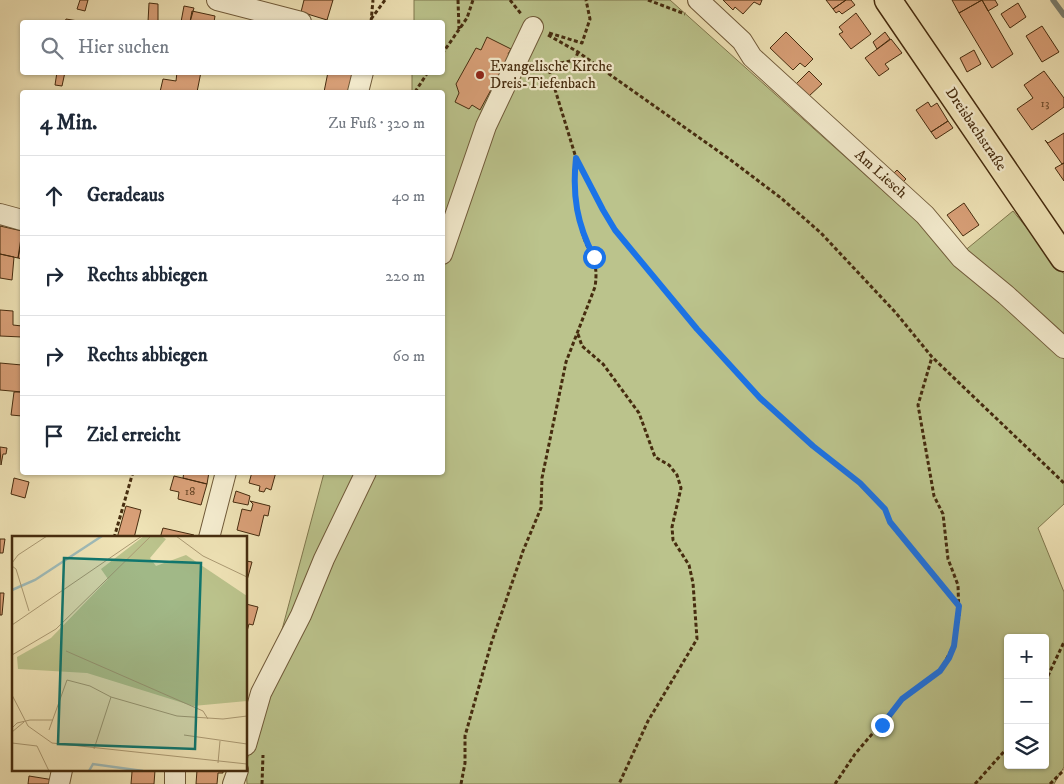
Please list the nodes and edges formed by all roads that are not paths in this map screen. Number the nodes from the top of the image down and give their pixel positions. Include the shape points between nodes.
1 (217, 0) edge
2 (698, 0) edge
3 (888, 0) edge
4 (293, 20) edge
5 (533, 27) road end
6 (362, 75) edge
7 (358, 90) edge
8 (0, 214) edge
9 (20, 219) edge
10 (445, 245) edge
11 (1064, 258) edge
12 (1064, 348) edge
13 (225, 475) edge
14 (365, 475) edge
15 (210, 536) edge
16 (248, 738) edge
17 (237, 772) edge
18 (233, 784) edge

1 - 4 street
2 - 12 street, Am Liesch via 742,41 752,56 925,215 961,258
3 - 11 main road, Dreisbachstraße
5 - 10 street via 486,126
6 - 7 street
8 - 9 street
13 - 15 street
14 - 16 street via 301,615 261,693
17 - 18 street

